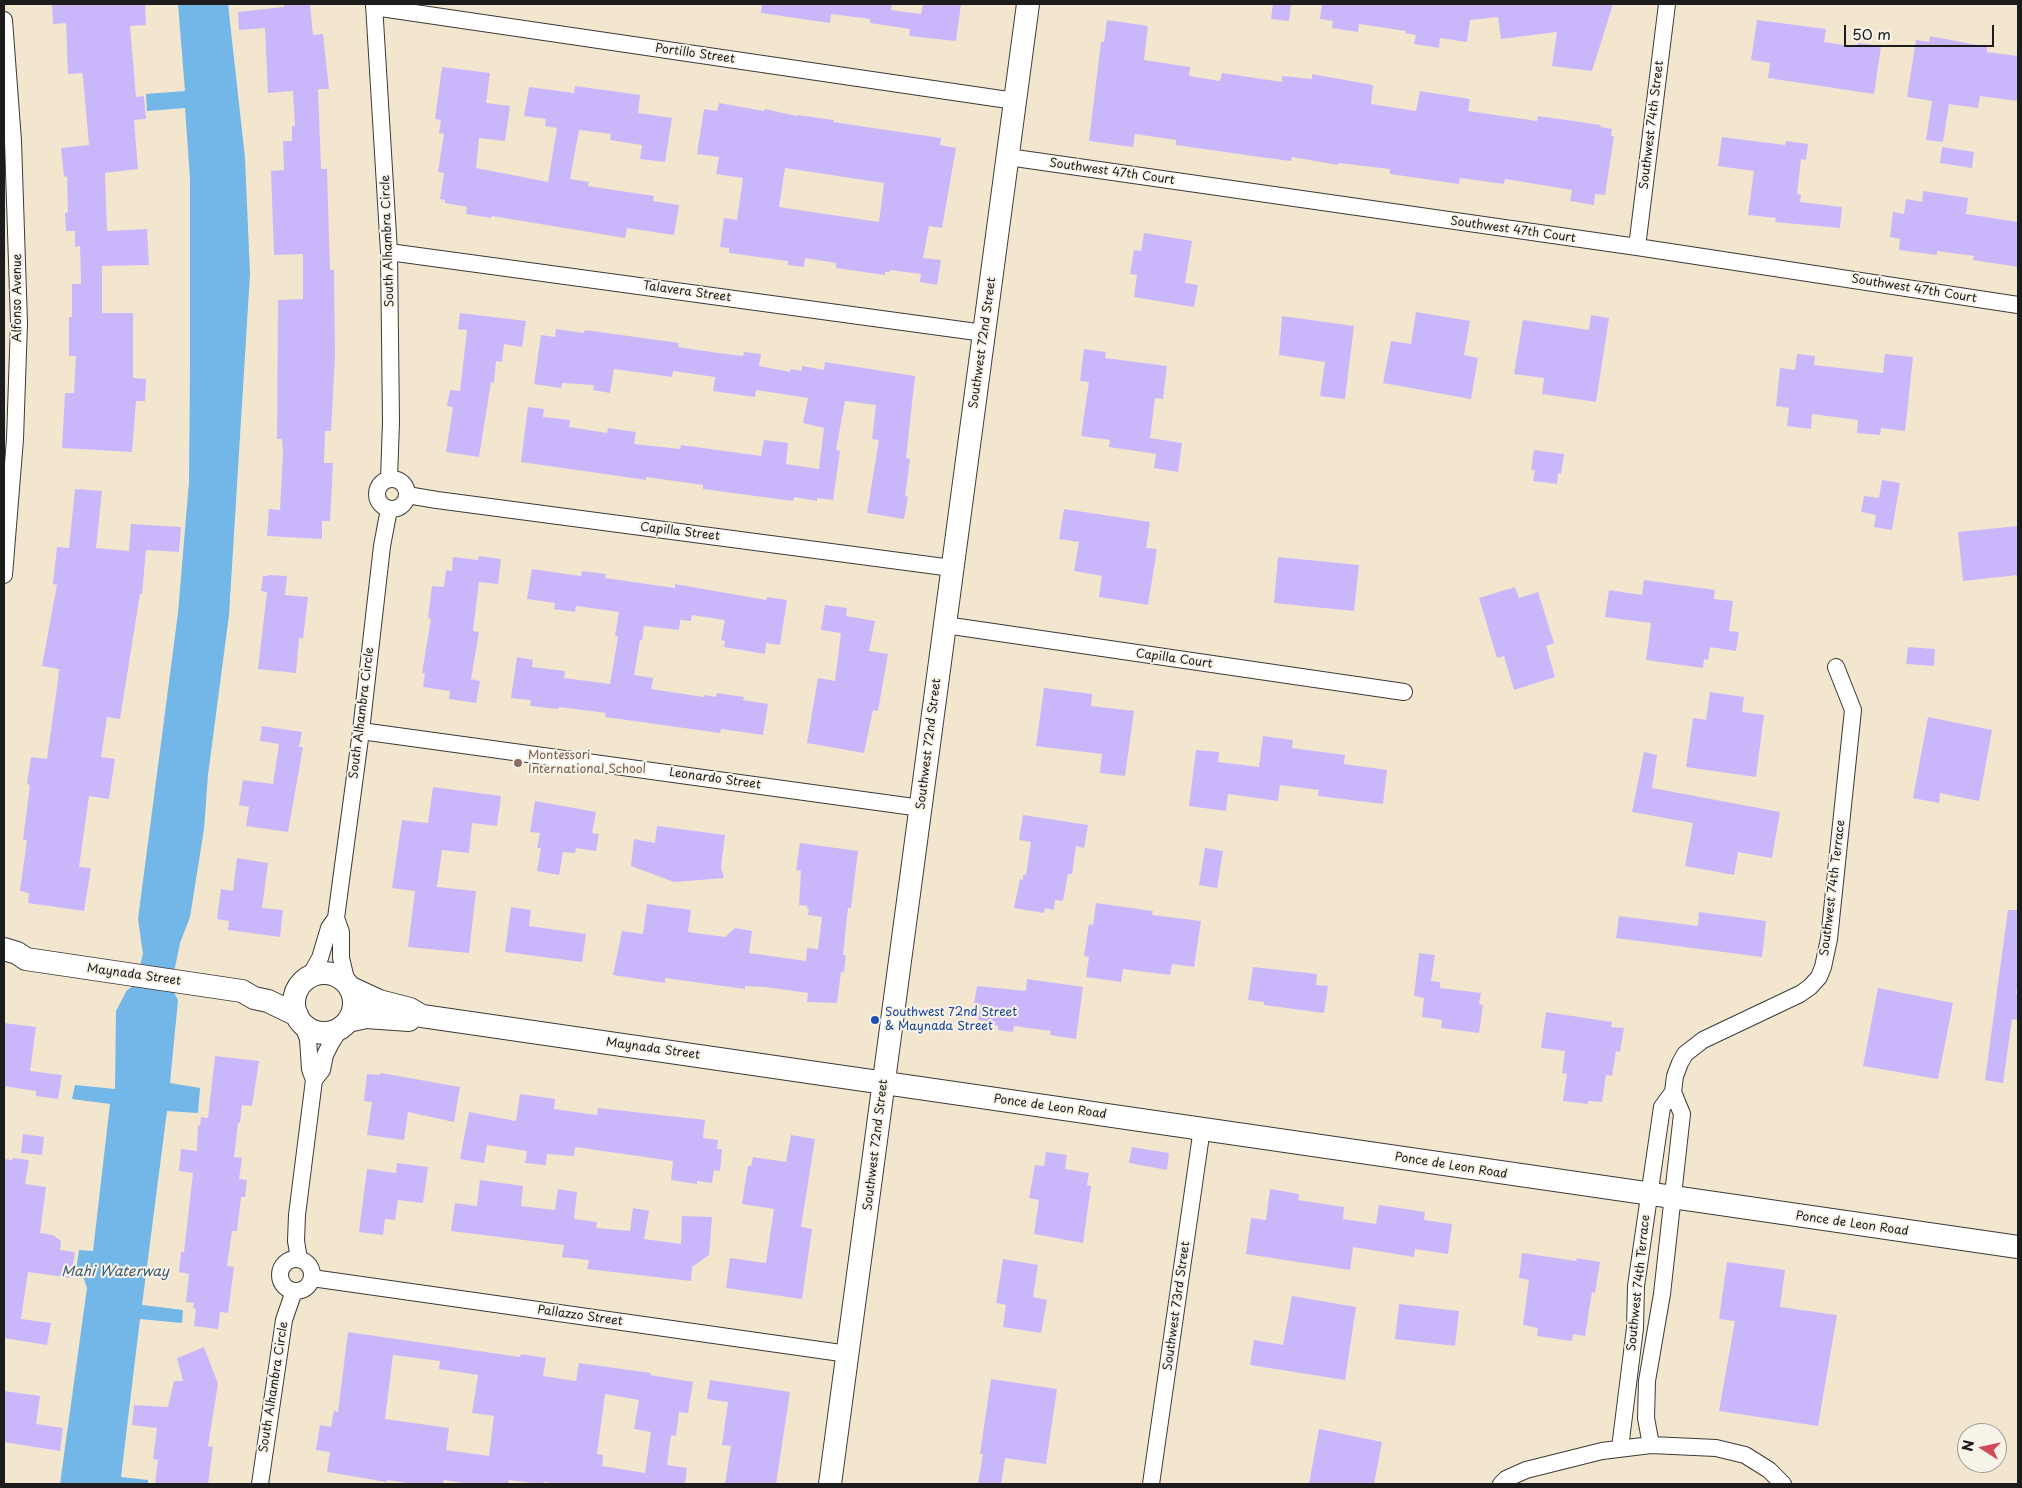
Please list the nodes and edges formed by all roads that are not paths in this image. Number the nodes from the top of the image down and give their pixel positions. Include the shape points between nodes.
1 (1028, 4) edge
2 (1667, 4) edge
3 (374, 5) edge
4 (4, 20) edge
5 (1015, 101) junction
6 (1008, 157) junction
7 (1637, 247) junction
8 (390, 252) junction
9 (2018, 305) edge
10 (984, 333) junction
11 (389, 478) junction
12 (407, 495) junction
13 (389, 509) junction
14 (952, 568) junction
15 (4, 575) edge
16 (945, 625) junction
17 (1836, 667) dead end
18 (1404, 692) dead end
19 (360, 731) junction
20 (921, 808) junction
21 (336, 918) junction
22 (4, 948) edge
23 (26, 959) junction
24 (4, 963) edge
25 (306, 980) junction
26 (349, 986) junction
27 (242, 991) junction
28 (422, 1016) junction
29 (300, 1019) junction
30 (345, 1024) junction
31 (314, 1080) junction
32 (884, 1082) junction
33 (1673, 1092) junction
34 (1202, 1128) junction
35 (1650, 1195) junction
36 (1672, 1198) junction
37 (2018, 1247) edge
38 (299, 1259) junction
39 (1640, 1261) junction
40 (1666, 1264) junction
41 (312, 1278) junction
42 (294, 1291) junction
43 (1636, 1306) junction
44 (1659, 1309) junction
45 (848, 1354) junction
46 (1630, 1365) junction
47 (1648, 1367) junction
48 (1651, 1445) junction
49 (1620, 1448) junction
50 (260, 1484) edge
51 (830, 1484) edge
52 (1151, 1484) edge
53 (1501, 1484) edge
54 (1783, 1484) edge

1 - 5 street, Southwest 72nd Street
2 - 7 street, Southwest 74th Street
3 - 5 street, Portillo Street
3 - 8 street, South Alhambra Circle
4 - 15 street, Alfonso Avenue via 14,166 19,323 15,439
5 - 6 street, Southwest 72nd Street
6 - 7 street, Southwest 47th Court
6 - 10 street, Southwest 72nd Street
7 - 9 street, Southwest 47th Court
8 - 10 street, Talavera Street
8 - 11 street, South Alhambra Circle
10 - 14 street, Southwest 72nd Street
11 - 12 street via 402,482
11 - 13 street via 381,482 376,496 381,505
12 - 13 street via 401,506
12 - 14 street, Capilla Street
13 - 19 street, South Alhambra Circle
14 - 16 street, Southwest 72nd Street
16 - 18 street, Capilla Court
16 - 20 street, Southwest 72nd Street
17 - 33 street, Southwest 74th Terrace via 1853,710 1829,939 1823,967 1810,987 1800,994 1693,1047 1680,1063
19 - 20 street, Leonardo Street
19 - 21 street, South Alhambra Circle
20 - 32 street, Southwest 72nd Street
21 - 25 street, South Alhambra Circle via 329,928 320,958
21 - 26 street, South Alhambra Circle via 341,932 341,958
22 - 23 street, Maynada Street
23 - 24 street, Maynada Street
23 - 27 street, Maynada Street
25 - 26 street via 319,973 329,973 339,976
25 - 27 street, Maynada Street via 274,989 256,987
25 - 29 street via 295,999
26 - 28 street, Maynada Street via 378,1001 410,1009
26 - 30 street via 354,1005
27 - 29 street, Maynada Street
28 - 30 street, Maynada Street via 407,1021 366,1017
28 - 32 street, Maynada Street
29 - 30 street via 317,1032 326,1033
29 - 31 street via 308,1039
30 - 31 street via 331,1043 322,1070
31 - 38 street via 297,1215
32 - 34 street, Ponce de Leon Road
32 - 45 street, Southwest 72nd Street
33 - 35 street, Southwest 74th Terrace via 1662,1107
33 - 36 street, Southwest 74th Terrace via 1682,1114
34 - 35 street, Ponce de Leon Road
34 - 52 street, Southwest 73rd Street
35 - 36 street, Ponce de Leon Road
35 - 39 street, Southwest 74th Terrace
36 - 37 street, Ponce de Leon Road
36 - 40 street, Southwest 74th Terrace
38 - 41 street via 309,1266
38 - 42 street via 285,1264 280,1273 285,1287
39 - 40 street
39 - 43 street, Southwest 74th Terrace
40 - 44 street, Southwest 74th Terrace
41 - 42 street via 308,1287
41 - 45 street, Pallazzo Street
42 - 50 street, South Alhambra Circle via 284,1320
43 - 44 street
43 - 46 street, Southwest 74th Terrace
44 - 47 street, Southwest 74th Terrace
45 - 51 street, Southwest 72nd Street
46 - 47 street
46 - 49 street, Southwest 74th Terrace
47 - 48 street, Southwest 74th Terrace via 1645,1400
48 - 49 street
48 - 54 street via 1716,1448 1745,1455 1769,1470
49 - 53 street via 1526,1470

